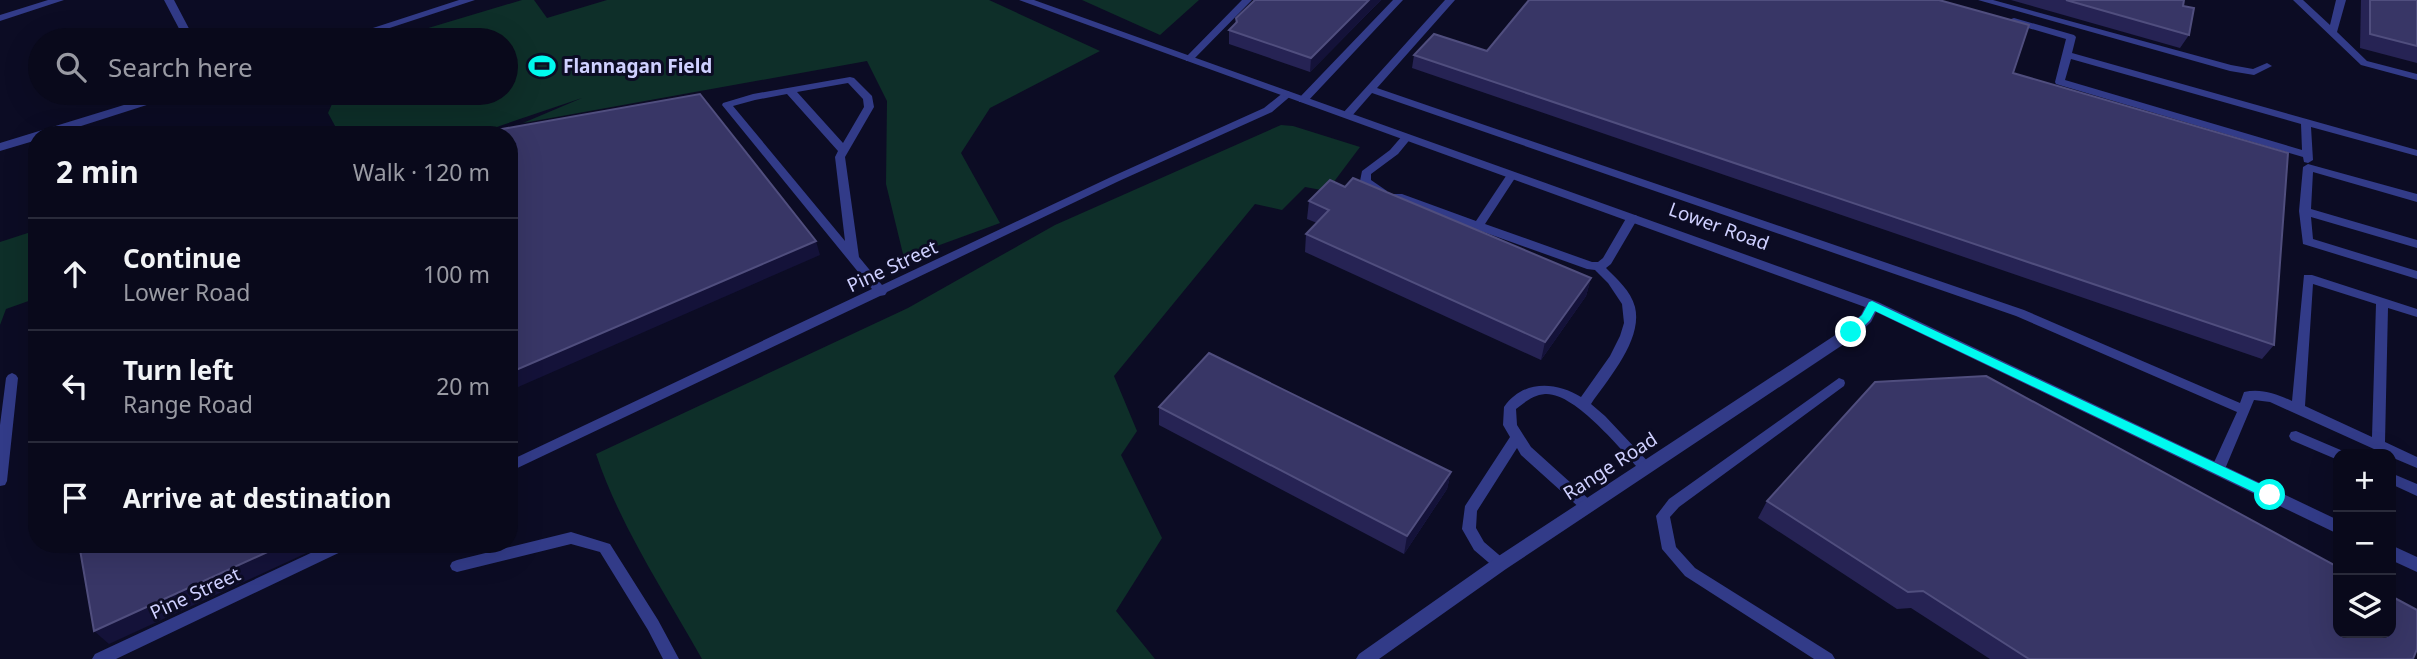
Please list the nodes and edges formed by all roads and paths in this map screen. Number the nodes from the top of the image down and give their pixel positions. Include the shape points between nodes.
1 (59, 0) edge
2 (169, 0) edge
3 (470, 0) edge
4 (1024, 0) edge
5 (1247, 0) edge
6 (1398, 0) edge
7 (1450, 0) edge
8 (1983, 0) edge
9 (2298, 0) edge
10 (2341, 0) edge
11 (0, 18) edge
12 (2004, 18) edge
13 (184, 28) edge
14 (380, 28) edge
15 (2332, 34) junction
16 (2067, 55) junction
17 (1189, 59) junction
18 (2267, 66) dead end
19 (2417, 77) edge
20 (1370, 89) junction
21 (790, 91) junction
22 (1287, 94) junction
23 (1303, 100) junction
24 (135, 105) edge
25 (1347, 115) junction
26 (2306, 122) junction
27 (67, 126) edge
28 (1407, 137) junction
29 (28, 138) edge
30 (0, 147) edge
31 (843, 150) junction
32 (2417, 153) edge
33 (2307, 155) junction
34 (2308, 167) junction
35 (1512, 174) junction
36 (2417, 198) edge
37 (2305, 211) junction
38 (1632, 218) junction
39 (1478, 226) junction
40 (2417, 244) edge
41 (853, 259) junction
42 (1598, 266) junction
43 (2417, 275) edge
44 (881, 292) junction
45 (2382, 301) junction
46 (1872, 305) junction
47 (2417, 313) edge
48 (12, 378) dead end
49 (1839, 383) dead end
50 (1584, 403) junction
51 (2298, 408) junction
52 (2244, 410) junction
53 (2296, 436) dead end
54 (1517, 437) junction
55 (2378, 445) junction
56 (2333, 453) edge
57 (518, 463) edge
58 (2417, 463) edge
59 (1646, 467) junction
60 (2218, 469) junction
61 (2396, 480) edge
62 (0, 481) edge
63 (2417, 490) edge
64 (1587, 506) junction
65 (2333, 525) edge
66 (518, 551) edge
67 (325, 553) edge
68 (510, 553) edge
69 (2396, 554) edge
70 (1500, 564) junction
71 (2417, 565) edge
72 (457, 566) dead end
73 (100, 659) edge
74 (671, 659) edge
75 (1365, 659) edge
76 (1827, 659) edge

1 - 11 street
2 - 13 street
3 - 14 street
4 - 17 street, Lower Road
5 - 17 lane
6 - 23 lane
7 - 20 lane
8 - 18 lane via 2230,68 2254,72
9 - 15 lane
10 - 15 lane
12 - 16 lane via 2071,37
15 - 19 lane via 2364,63
16 - 26 lane
16 - 33 lane via 2060,82
17 - 22 street, Lower Road
20 - 25 lane
20 - 52 lane via 2021,313
21 - 31 lane
21 - 31 lane via 850,80 868,98 869,107
21 - 41 lane via 727,105
22 - 23 street, Lower Road
22 - 44 lane, Pine Street via 1268,110
23 - 25 street, Lower Road
24 - 27 street
25 - 28 street, Lower Road
26 - 32 lane
26 - 33 lane
28 - 35 street, Lower Road
28 - 39 lane via 1366,173 1365,181 1373,189
29 - 30 street
31 - 41 lane via 840,163
33 - 34 lane
34 - 36 lane
34 - 37 lane
35 - 38 street, Lower Road
35 - 39 lane
37 - 40 lane
37 - 43 lane via 2307,242
38 - 42 lane via 1607,261
38 - 46 street, Lower Road
39 - 42 lane
41 - 44 lane
42 - 50 lane via 1630,309 1624,344
44 - 57 lane, Pine Street
45 - 47 lane
45 - 51 lane via 2308,278
45 - 55 lane
46 - 59 street, Range Road via 1851,332
46 - 60 street, Lower Road
48 - 62 lane
49 - 76 lane via 1674,503 1663,516 1669,549 1690,572
50 - 54 lane via 1535,387 1510,407 1510,425
50 - 59 lane
51 - 52 lane via 2272,397 2249,395
51 - 55 lane
52 - 60 lane
53 - 56 lane
54 - 64 lane via 1525,451
54 - 70 lane via 1470,510 1469,529
55 - 58 lane
59 - 64 street, Range Road
60 - 65 street, Lower Road
61 - 63 lane
64 - 70 street, Range Road
66 - 74 lane via 571,538 605,548
67 - 73 lane, Pine Street
68 - 72 lane
69 - 71 street
70 - 75 street, Range Road

